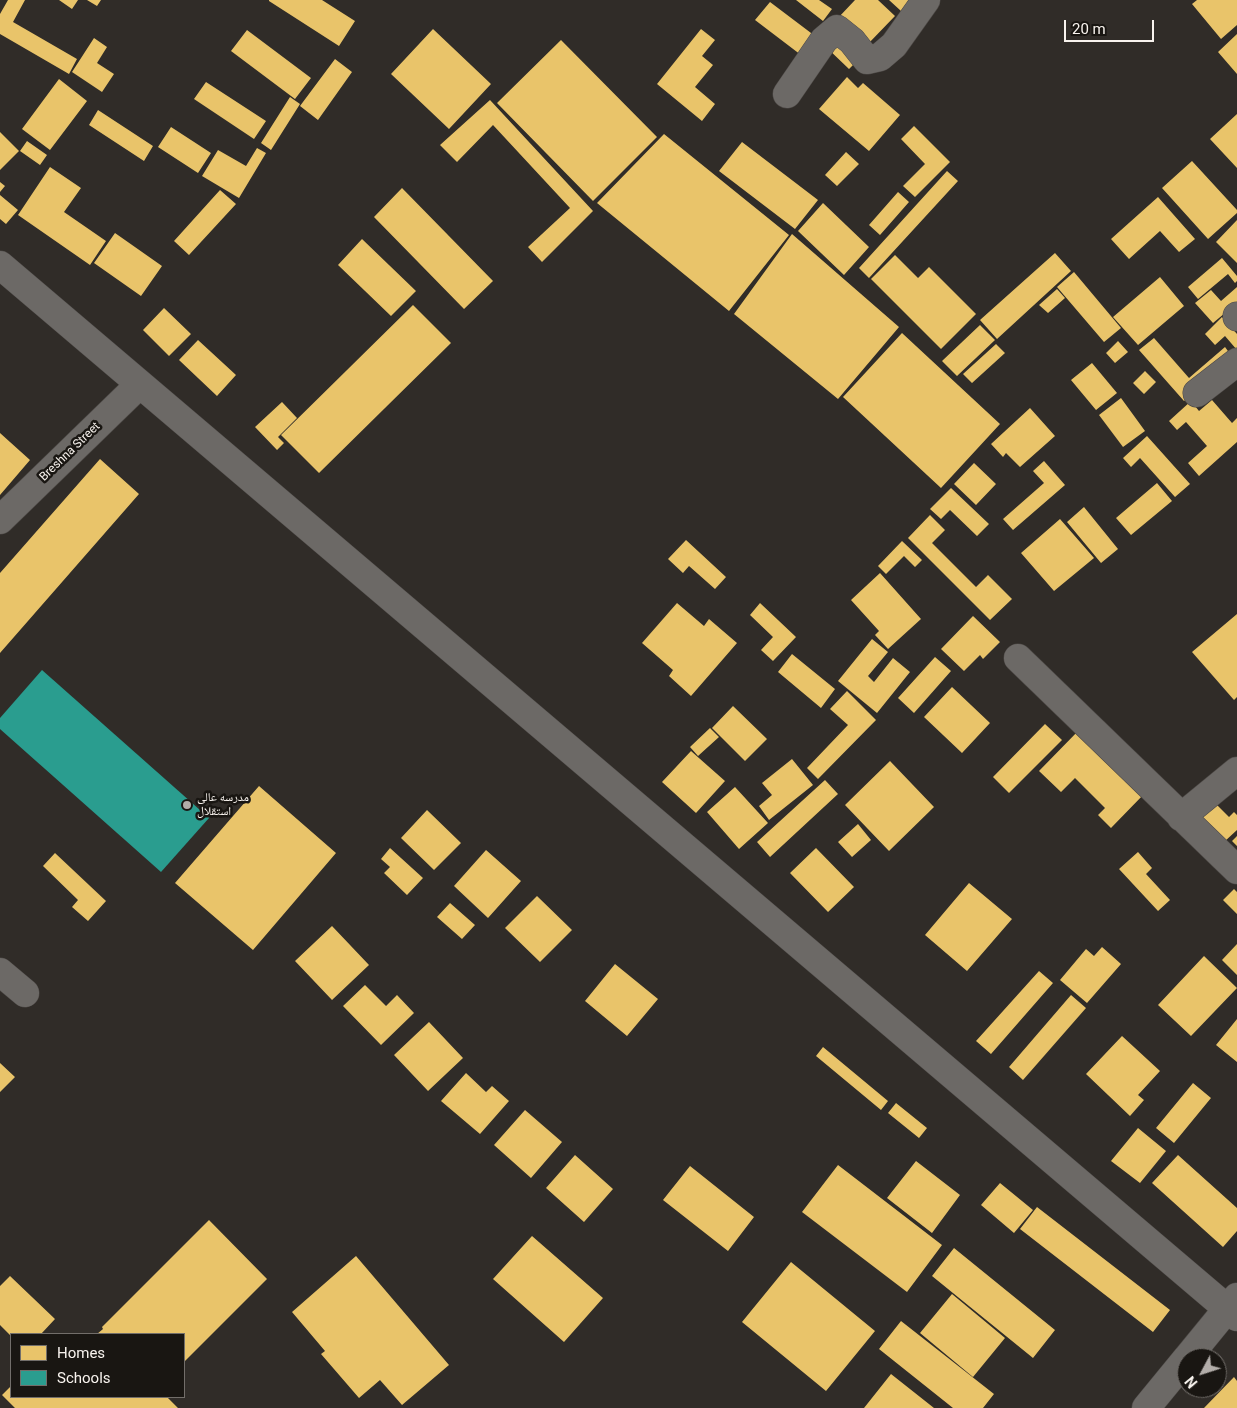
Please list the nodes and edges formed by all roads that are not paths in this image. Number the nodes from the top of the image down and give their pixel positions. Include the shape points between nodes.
1 (926, 0) edge
2 (787, 94) dead end
3 (0, 265) edge
4 (1237, 362) edge
5 (140, 384) junction
6 (1197, 393) dead end
7 (0, 520) edge
8 (1018, 658) dead end
9 (1237, 771) edge
10 (1181, 817) junction
11 (1237, 870) edge
12 (0, 972) edge
13 (25, 993) dead end
14 (1234, 1308) edge
15 (1196, 1348) edge
16 (1177, 1370) edge
17 (1146, 1408) edge

1 - 2 street via 894,45 880,57 867,60 837,29 824,40
3 - 5 street
4 - 6 street
5 - 7 street, Breshna Street
5 - 14 street
8 - 10 street
9 - 10 street
10 - 11 street
12 - 13 street
14 - 15 street
16 - 17 street

